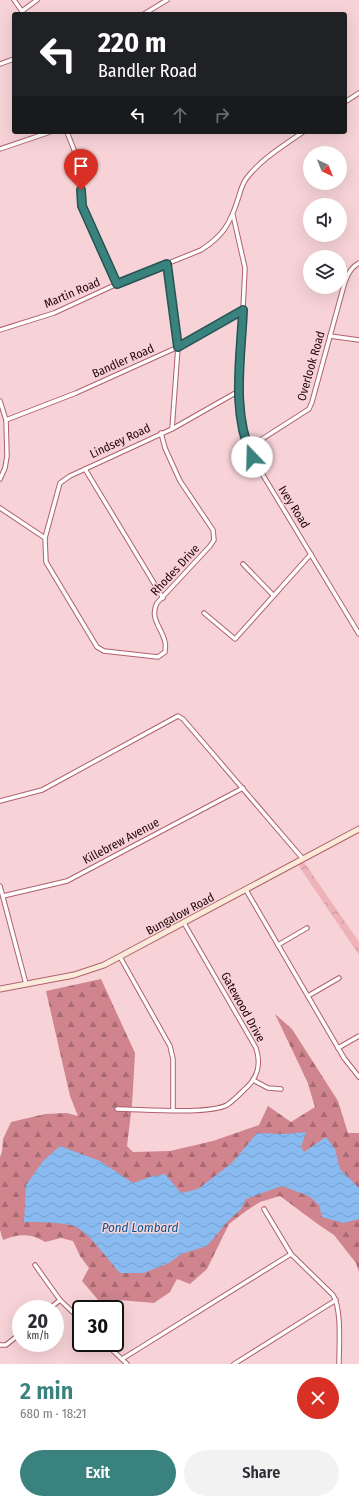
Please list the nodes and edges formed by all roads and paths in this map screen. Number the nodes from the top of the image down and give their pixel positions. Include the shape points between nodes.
1 (14, 0) edge
2 (37, 0) edge
3 (167, 0) edge
4 (23, 12) edge
5 (147, 12) edge
6 (12, 60) edge
7 (0, 64) edge
8 (359, 93) edge
9 (347, 101) edge
10 (44, 134) edge
11 (68, 134) edge
12 (300, 134) edge
13 (0, 149) edge
14 (233, 215) junction
15 (359, 263) edge
16 (167, 264) junction
17 (117, 284) junction
18 (243, 310) junction
19 (0, 330) edge
20 (330, 336) junction
21 (359, 340) edge
22 (178, 347) junction
23 (239, 391) junction
24 (0, 401) edge
25 (6, 420) junction
26 (172, 429) junction
27 (161, 433) junction
28 (248, 448) junction
29 (85, 469) junction
30 (0, 479) edge
31 (0, 508) edge
32 (45, 538) junction
33 (311, 554) junction
34 (243, 564) dead end
35 (273, 595) junction
36 (163, 598) junction
37 (204, 613) dead end
38 (359, 634) edge
39 (243, 788) junction
40 (0, 801) edge
41 (359, 829) edge
42 (303, 859) junction
43 (0, 886) edge
44 (246, 890) junction
45 (3, 896) junction
46 (184, 923) junction
47 (307, 928) dead end
48 (278, 945) junction
49 (120, 957) junction
50 (339, 978) dead end
51 (26, 984) junction
52 (0, 989) edge
53 (308, 996) junction
54 (359, 1036) edge
55 (338, 1048) junction
56 (359, 1076) edge
57 (253, 1080) junction
58 (281, 1089) dead end
59 (117, 1109) dead end
60 (173, 1110) junction
61 (264, 1209) dead end
62 (291, 1254) junction
63 (35, 1265) dead end
64 (60, 1300) edge
65 (336, 1300) junction
66 (64, 1304) edge
67 (72, 1311) edge
68 (12, 1340) edge
69 (0, 1345) edge
70 (115, 1352) edge
71 (122, 1358) junction
72 (127, 1364) edge
73 (234, 1364) edge
74 (339, 1364) edge

1 - 4 street
2 - 4 street
3 - 5 street
6 - 7 street
8 - 9 street
10 - 13 street
11 - 17 street via 78,160 82,206
12 - 14 street, Martin Road via 275,152 245,180
14 - 16 street, Martin Road via 215,241 201,250
14 - 18 street, Ivey Road via 245,268
15 - 20 street, Overlook Road via 352,268 346,278
16 - 17 street, Martin Road
16 - 22 street
17 - 19 street, Martin Road via 54,313
18 - 22 street, Bandler Road
18 - 23 street, Ivey Road
20 - 21 street
20 - 28 street, Overlook Road via 309,409
22 - 25 street, Bandler Road via 76,393
22 - 26 street
23 - 26 street, Lindsey Road
23 - 28 street, Ivey Road
24 - 25 street
25 - 30 street via 7,456
26 - 27 street, Lindsey Road
27 - 29 street, Lindsey Road
27 - 36 street, Rhodes Drive via 180,481 213,530 214,540
28 - 33 street, Ivey Road
29 - 32 street, Lindsey Road via 60,483
29 - 36 street
31 - 32 street
32 - 36 street, Rhodes Drive via 46,562 98,648 104,651 158,657 165,652 166,643 154,615 157,603
33 - 35 street
33 - 38 street, Ivey Road
34 - 35 street
35 - 37 street via 235,639
39 - 40 street via 178,716 42,790
39 - 42 street
39 - 45 street, Killebrew Avenue via 67,881
41 - 42 street, Bungalow Road
42 - 44 street, Bungalow Road
43 - 45 street
44 - 46 street, Bungalow Road
44 - 48 street
45 - 51 street
46 - 49 street, Bungalow Road
46 - 57 street, Gatewood Drive via 256,1048 258,1065
47 - 48 street
48 - 53 street
49 - 51 street, Bungalow Road via 88,971
49 - 60 street via 170,1046 173,1059
50 - 53 street
51 - 52 street, Bungalow Road
53 - 55 street
54 - 55 street
55 - 56 street
57 - 58 street via 268,1088
57 - 60 street, Gatewood Drive via 250,1086 223,1107 211,1110
59 - 60 street, Gatewood Drive
61 - 62 street
62 - 65 street
62 - 71 street
63 - 64 street
65 - 73 street
65 - 74 street
66 - 67 street
68 - 69 street via 6,1345
70 - 71 street
71 - 72 street

